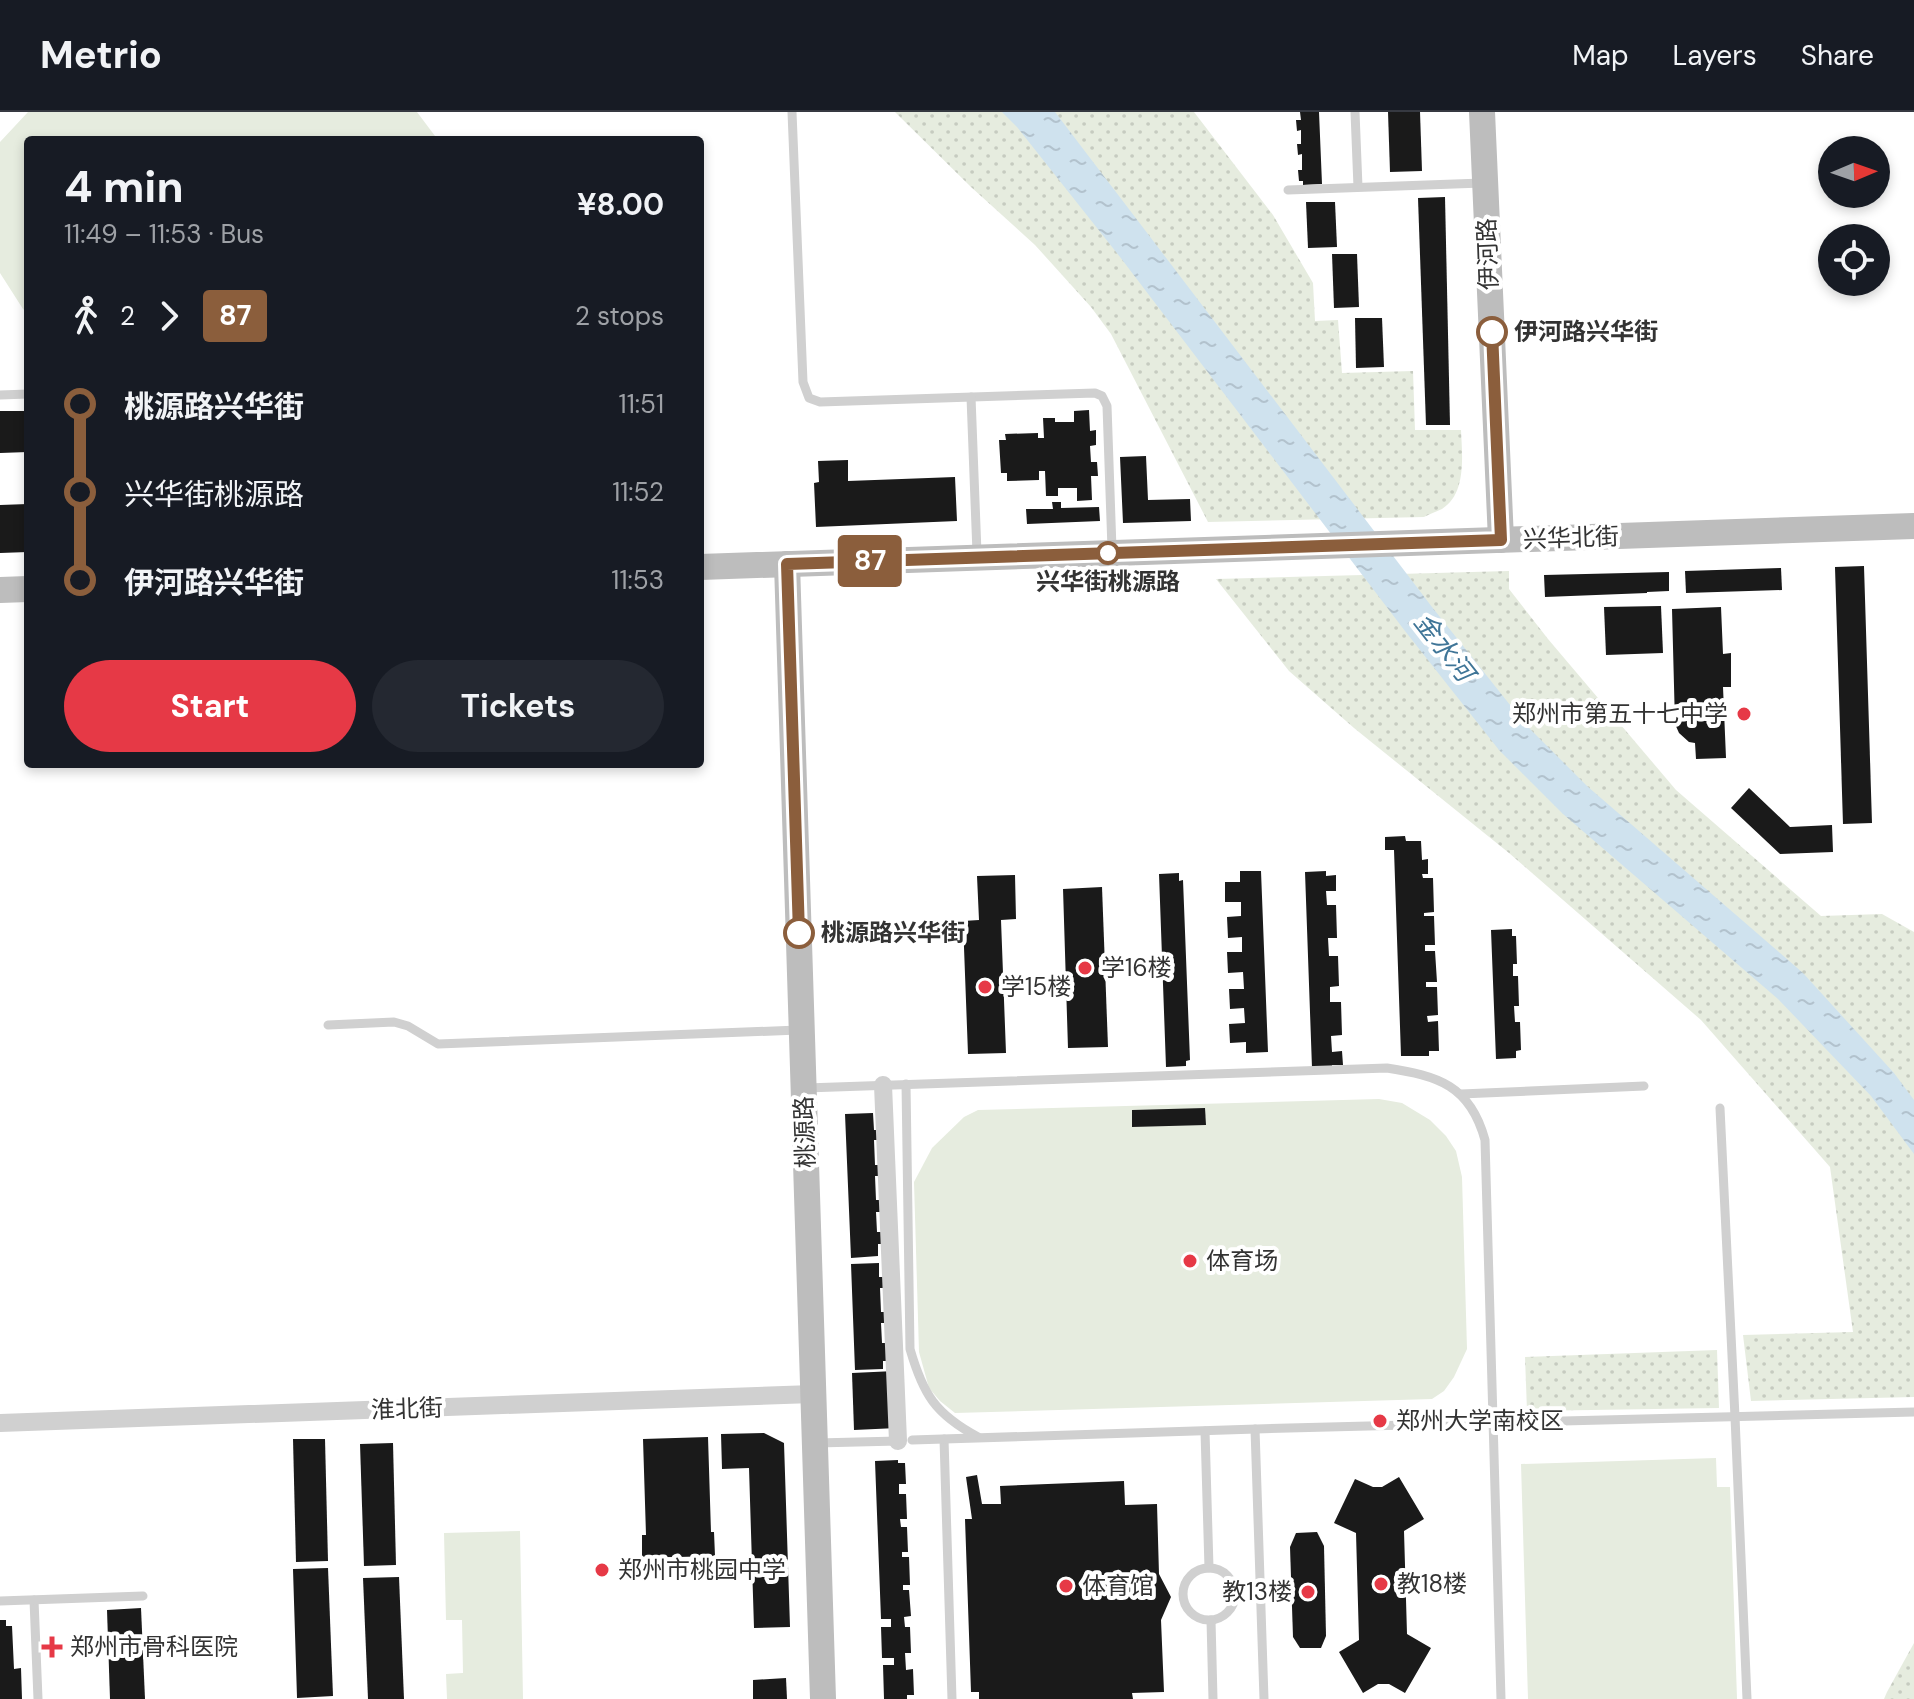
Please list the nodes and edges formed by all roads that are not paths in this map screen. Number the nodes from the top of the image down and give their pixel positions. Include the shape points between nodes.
1 (792, 112) edge
2 (1355, 112) edge
3 (1482, 112) edge
4 (1485, 183) junction
5 (1358, 187) junction
6 (1288, 190) dead end
7 (24, 394) edge
8 (0, 395) edge
9 (971, 397) junction
10 (1914, 526) edge
11 (1501, 540) junction
12 (1112, 553) junction
13 (977, 558) junction
14 (787, 564) junction
15 (704, 567) edge
16 (24, 589) edge
17 (0, 590) edge
18 (328, 1025) dead end
19 (802, 1030) junction
20 (906, 1084) junction
21 (883, 1085) junction
22 (1644, 1086) dead end
23 (803, 1088) junction
24 (1461, 1094) junction
25 (1720, 1108) dead end
26 (813, 1394) junction
27 (1914, 1412) edge
28 (1735, 1417) junction
29 (0, 1423) edge
30 (1493, 1423) junction
31 (1255, 1429) junction
32 (1205, 1431) junction
33 (980, 1438) junction
34 (944, 1439) junction
35 (904, 1441) junction
36 (815, 1443) junction
37 (1209, 1568) junction
38 (143, 1596) dead end
39 (34, 1600) junction
40 (0, 1601) edge
41 (1211, 1620) junction
42 (38, 1699) edge
43 (823, 1699) edge
44 (952, 1699) edge
45 (1213, 1699) edge
46 (1264, 1699) edge
47 (1501, 1699) edge
48 (1747, 1699) edge

1 - 9 lane via 803,382 809,398 820,402
2 - 5 lane
3 - 4 street, 伊河路
4 - 5 lane
4 - 11 street, 伊河路
5 - 6 lane
7 - 8 lane
9 - 12 lane via 1102,396 1107,406
9 - 13 lane
10 - 11 street, 兴华北街
11 - 12 street, 兴华北街
12 - 13 street, 兴华北街
13 - 14 street, 兴华北街
14 - 15 street, 兴华北街
14 - 19 street, 桃源路
16 - 17 street
18 - 19 lane via 394,1022 438,1044
19 - 23 street, 桃源路
20 - 21 lane
20 - 24 lane via 1387,1068 1422,1073
20 - 33 lane via 910,1349 933,1403
21 - 23 lane
21 - 35 street
22 - 24 lane
23 - 26 street, 桃源路
24 - 30 lane via 1485,1140
25 - 28 lane
26 - 29 street, 淮北街
26 - 36 street, 桃源路
27 - 28 lane
28 - 30 lane
28 - 48 lane
30 - 31 lane
30 - 47 lane
31 - 32 lane
31 - 46 lane
32 - 33 lane
32 - 37 lane
33 - 34 lane
34 - 35 lane
34 - 44 lane
35 - 36 lane
36 - 43 street, 桃源路
37 - 41 lane via 1224,1572 1236,1594 1230,1610
37 - 41 lane via 1192,1574 1183,1597 1195,1616
38 - 39 lane
39 - 40 lane
39 - 42 lane
41 - 45 lane

